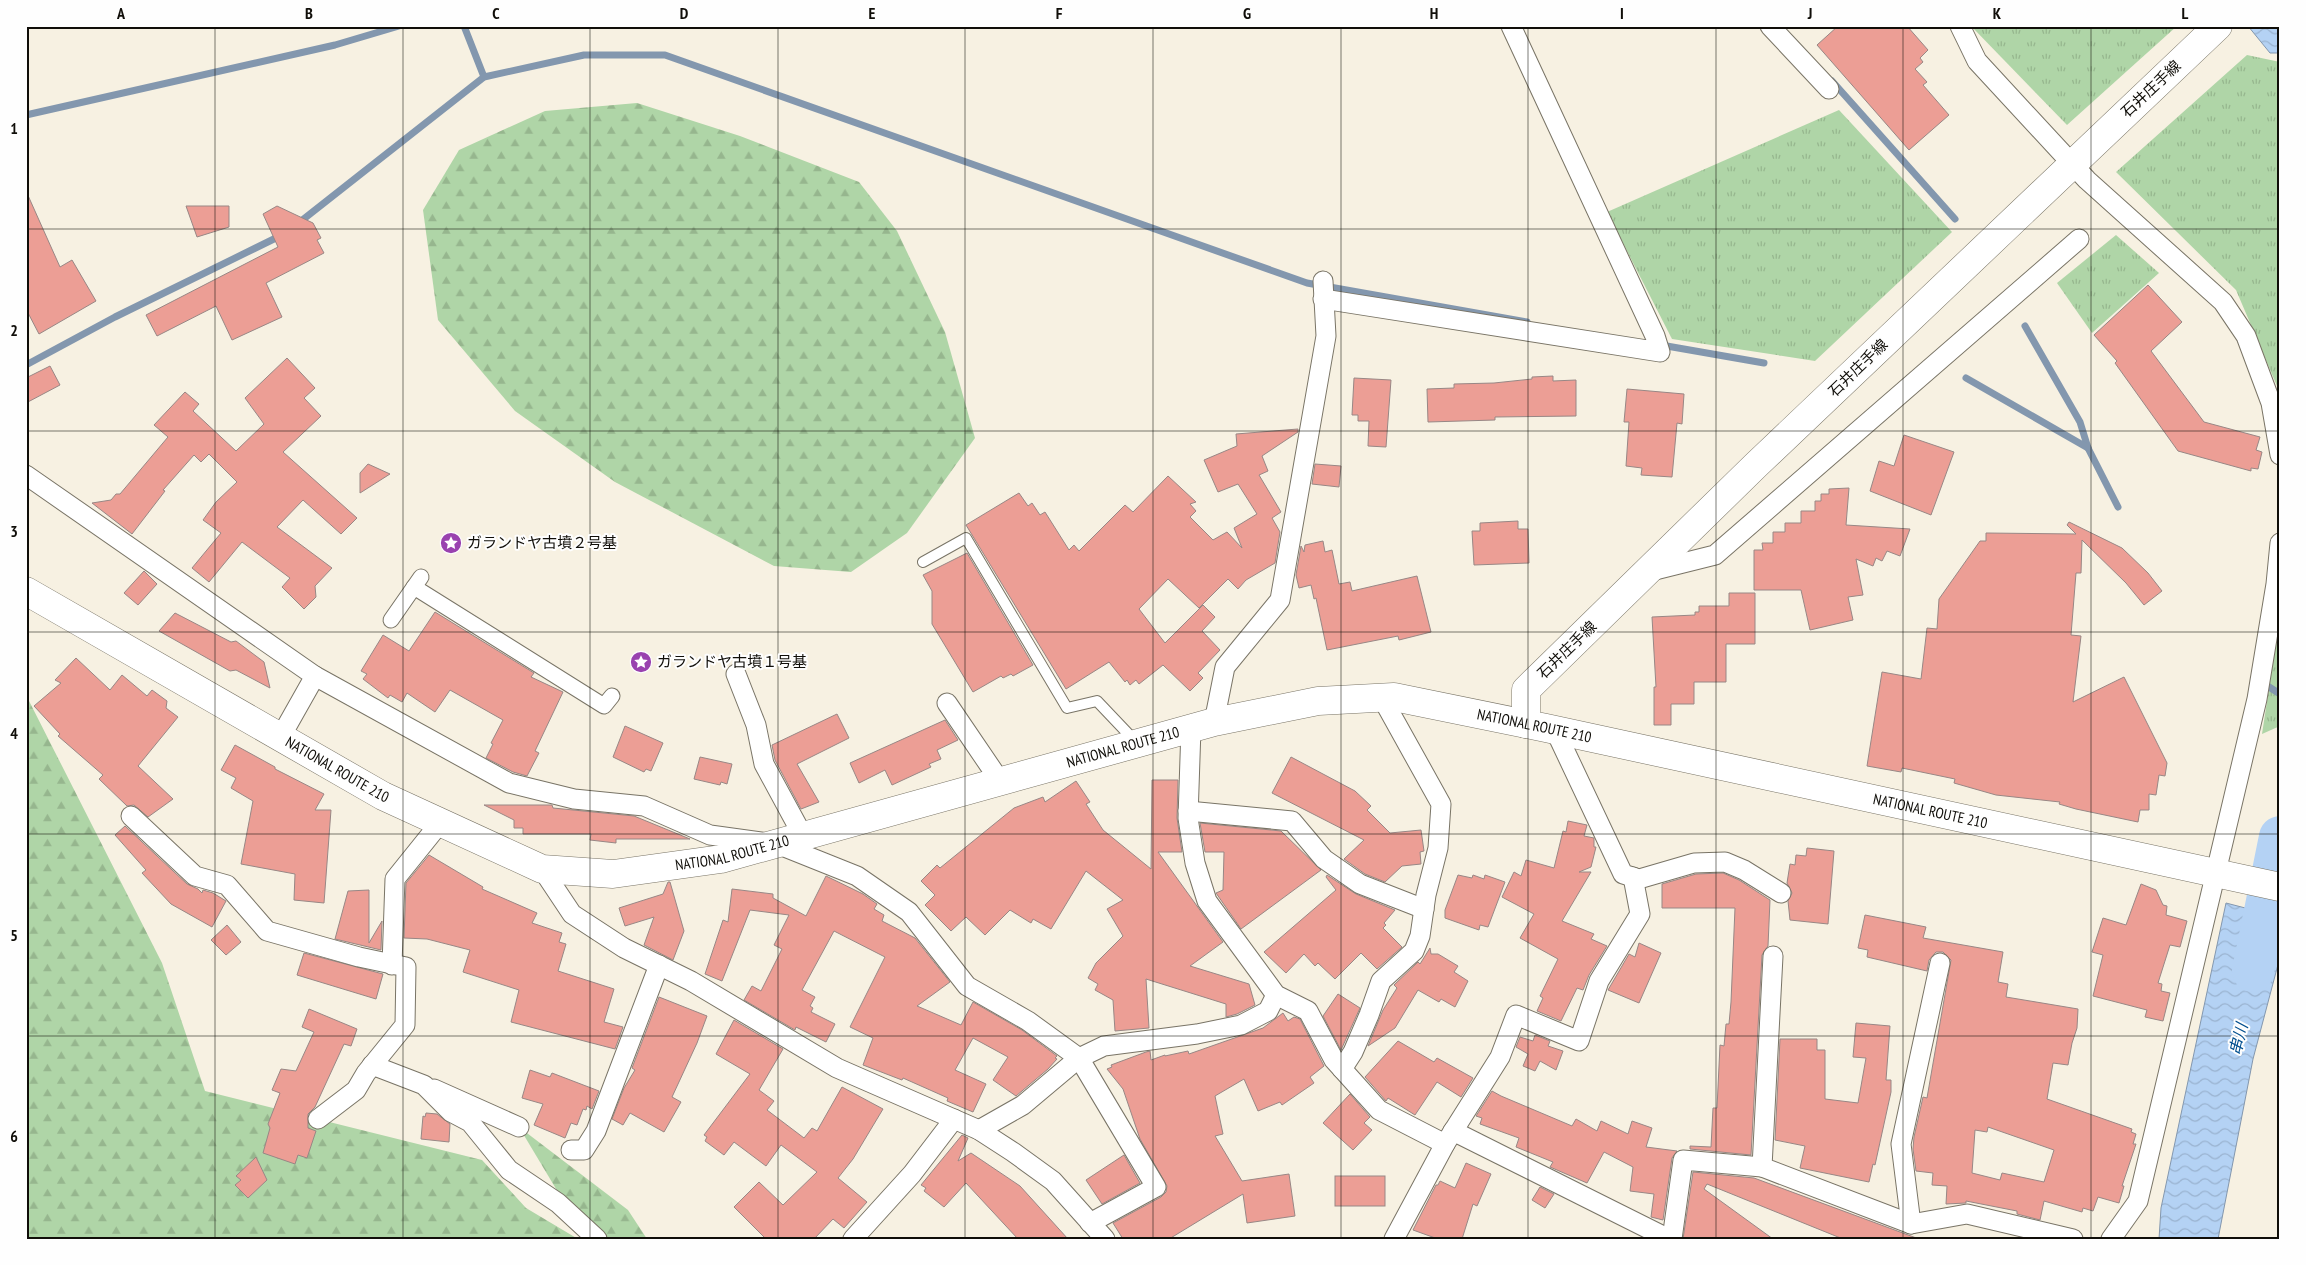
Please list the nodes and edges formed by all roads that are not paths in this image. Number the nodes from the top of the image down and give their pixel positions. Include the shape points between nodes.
1 (1510, 26) edge
2 (1770, 26) edge
3 (1960, 26) edge
4 (2218, 26) edge
5 (1829, 89) dead end
6 (2072, 164) junction
7 (2079, 239) dead end
8 (2280, 454) edge
9 (26, 475) edge
10 (2280, 543) edge
11 (923, 562) dead end
12 (1646, 573) junction
13 (26, 591) edge
14 (391, 620) dead end
15 (736, 674) dead end
16 (315, 676) junction
17 (612, 696) dead end
18 (1382, 698) junction
19 (947, 703) dead end
20 (1526, 724) junction
21 (1202, 725) junction
22 (1554, 730) junction
23 (280, 738) junction
24 (1137, 743) junction
25 (1000, 782) junction
26 (1188, 811) junction
27 (131, 816) dead end
28 (440, 823) junction
29 (803, 836) junction
30 (777, 844) junction
31 (542, 869) junction
32 (2215, 873) junction
33 (1633, 877) junction
34 (2280, 887) edge
35 (1781, 894) dead end
36 (1424, 909) junction
37 (1773, 956) dead end
38 (1940, 963) dead end
39 (392, 964) junction
40 (659, 965) junction
41 (1276, 994) junction
42 (1079, 1058) junction
43 (372, 1065) junction
44 (1342, 1069) junction
45 (424, 1085) junction
46 (318, 1119) dead end
47 (954, 1119) junction
48 (519, 1127) dead end
49 (979, 1130) junction
50 (1449, 1137) junction
51 (571, 1150) dead end
52 (1762, 1167) junction
53 (1090, 1223) junction
54 (1911, 1224) junction
55 (597, 1239) edge
56 (853, 1239) edge
57 (1105, 1239) edge
58 (1394, 1239) edge
59 (1671, 1239) edge
60 (2073, 1239) edge
61 (2111, 1239) edge

1 - 21 street via 1658,344 1323,290 1326,336 1280,600 1225,667
2 - 5 street
3 - 6 street via 1977,60
4 - 6 main road, 石井庄手線
6 - 8 street via 2223,302 2246,336 2268,394
6 - 12 main road, 石井庄手線
7 - 12 street via 1716,556
9 - 16 street
10 - 32 street via 2256,699
11 - 24 lane via 966,538 1067,708 1097,701
12 - 20 main road, 石井庄手線 via 1526,690
13 - 23 main road, NATIONAL ROUTE 210
14 - 17 street via 418,582 604,706
15 - 29 street via 756,725 764,764
16 - 23 street
16 - 30 street via 509,783 574,799 644,806 710,834
18 - 20 main road, NATIONAL ROUTE 210 via 1394,697
18 - 21 main road, NATIONAL ROUTE 210 via 1318,701
18 - 36 street via 1441,804 1438,848
19 - 25 street
20 - 22 main road, NATIONAL ROUTE 210
21 - 24 main road, NATIONAL ROUTE 210
21 - 26 street
22 - 32 main road, NATIONAL ROUTE 210
22 - 33 street via 1623,874
23 - 28 main road, NATIONAL ROUTE 210 via 383,796
24 - 25 main road, NATIONAL ROUTE 210
25 - 29 main road, NATIONAL ROUTE 210
26 - 36 street via 1292,821 1324,859 1360,884
26 - 41 street via 1195,863 1206,901
27 - 39 street via 195,876 227,885 267,931
28 - 31 main road, NATIONAL ROUTE 210
28 - 39 street via 395,879
29 - 30 main road, NATIONAL ROUTE 210
30 - 31 main road, NATIONAL ROUTE 210 via 720,859 613,874
30 - 42 street via 856,876 909,912 967,986 1028,1022
31 - 40 street via 572,914 624,948
32 - 34 main road, NATIONAL ROUTE 210
32 - 61 street via 2138,1201
33 - 35 street via 1639,879 1694,863 1725,862
33 - 50 street via 1640,914 1600,981 1580,1041 1516,1015 1500,1057
36 - 44 street via 1414,951 1380,981 1369,1015
37 - 52 street
38 - 54 street via 1901,1144
39 - 43 street via 406,967 405,1025
40 - 47 street via 691,980 838,1068
40 - 51 street via 596,1131 584,1150
41 - 42 street via 1268,1011 1241,1025 1104,1046
41 - 44 street via 1308,1011
42 - 49 street via 1023,1105
42 - 53 street via 1156,1187
43 - 45 street
43 - 46 street via 356,1090
44 - 50 street via 1379,1110
45 - 48 street
45 - 55 street via 451,1112 470,1122 509,1170 558,1203
47 - 49 street
47 - 56 street via 912,1174
49 - 53 street via 1053,1181
50 - 58 street
50 - 59 street
52 - 54 street
52 - 59 street via 1683,1160
53 - 57 street
54 - 60 street via 1967,1214

